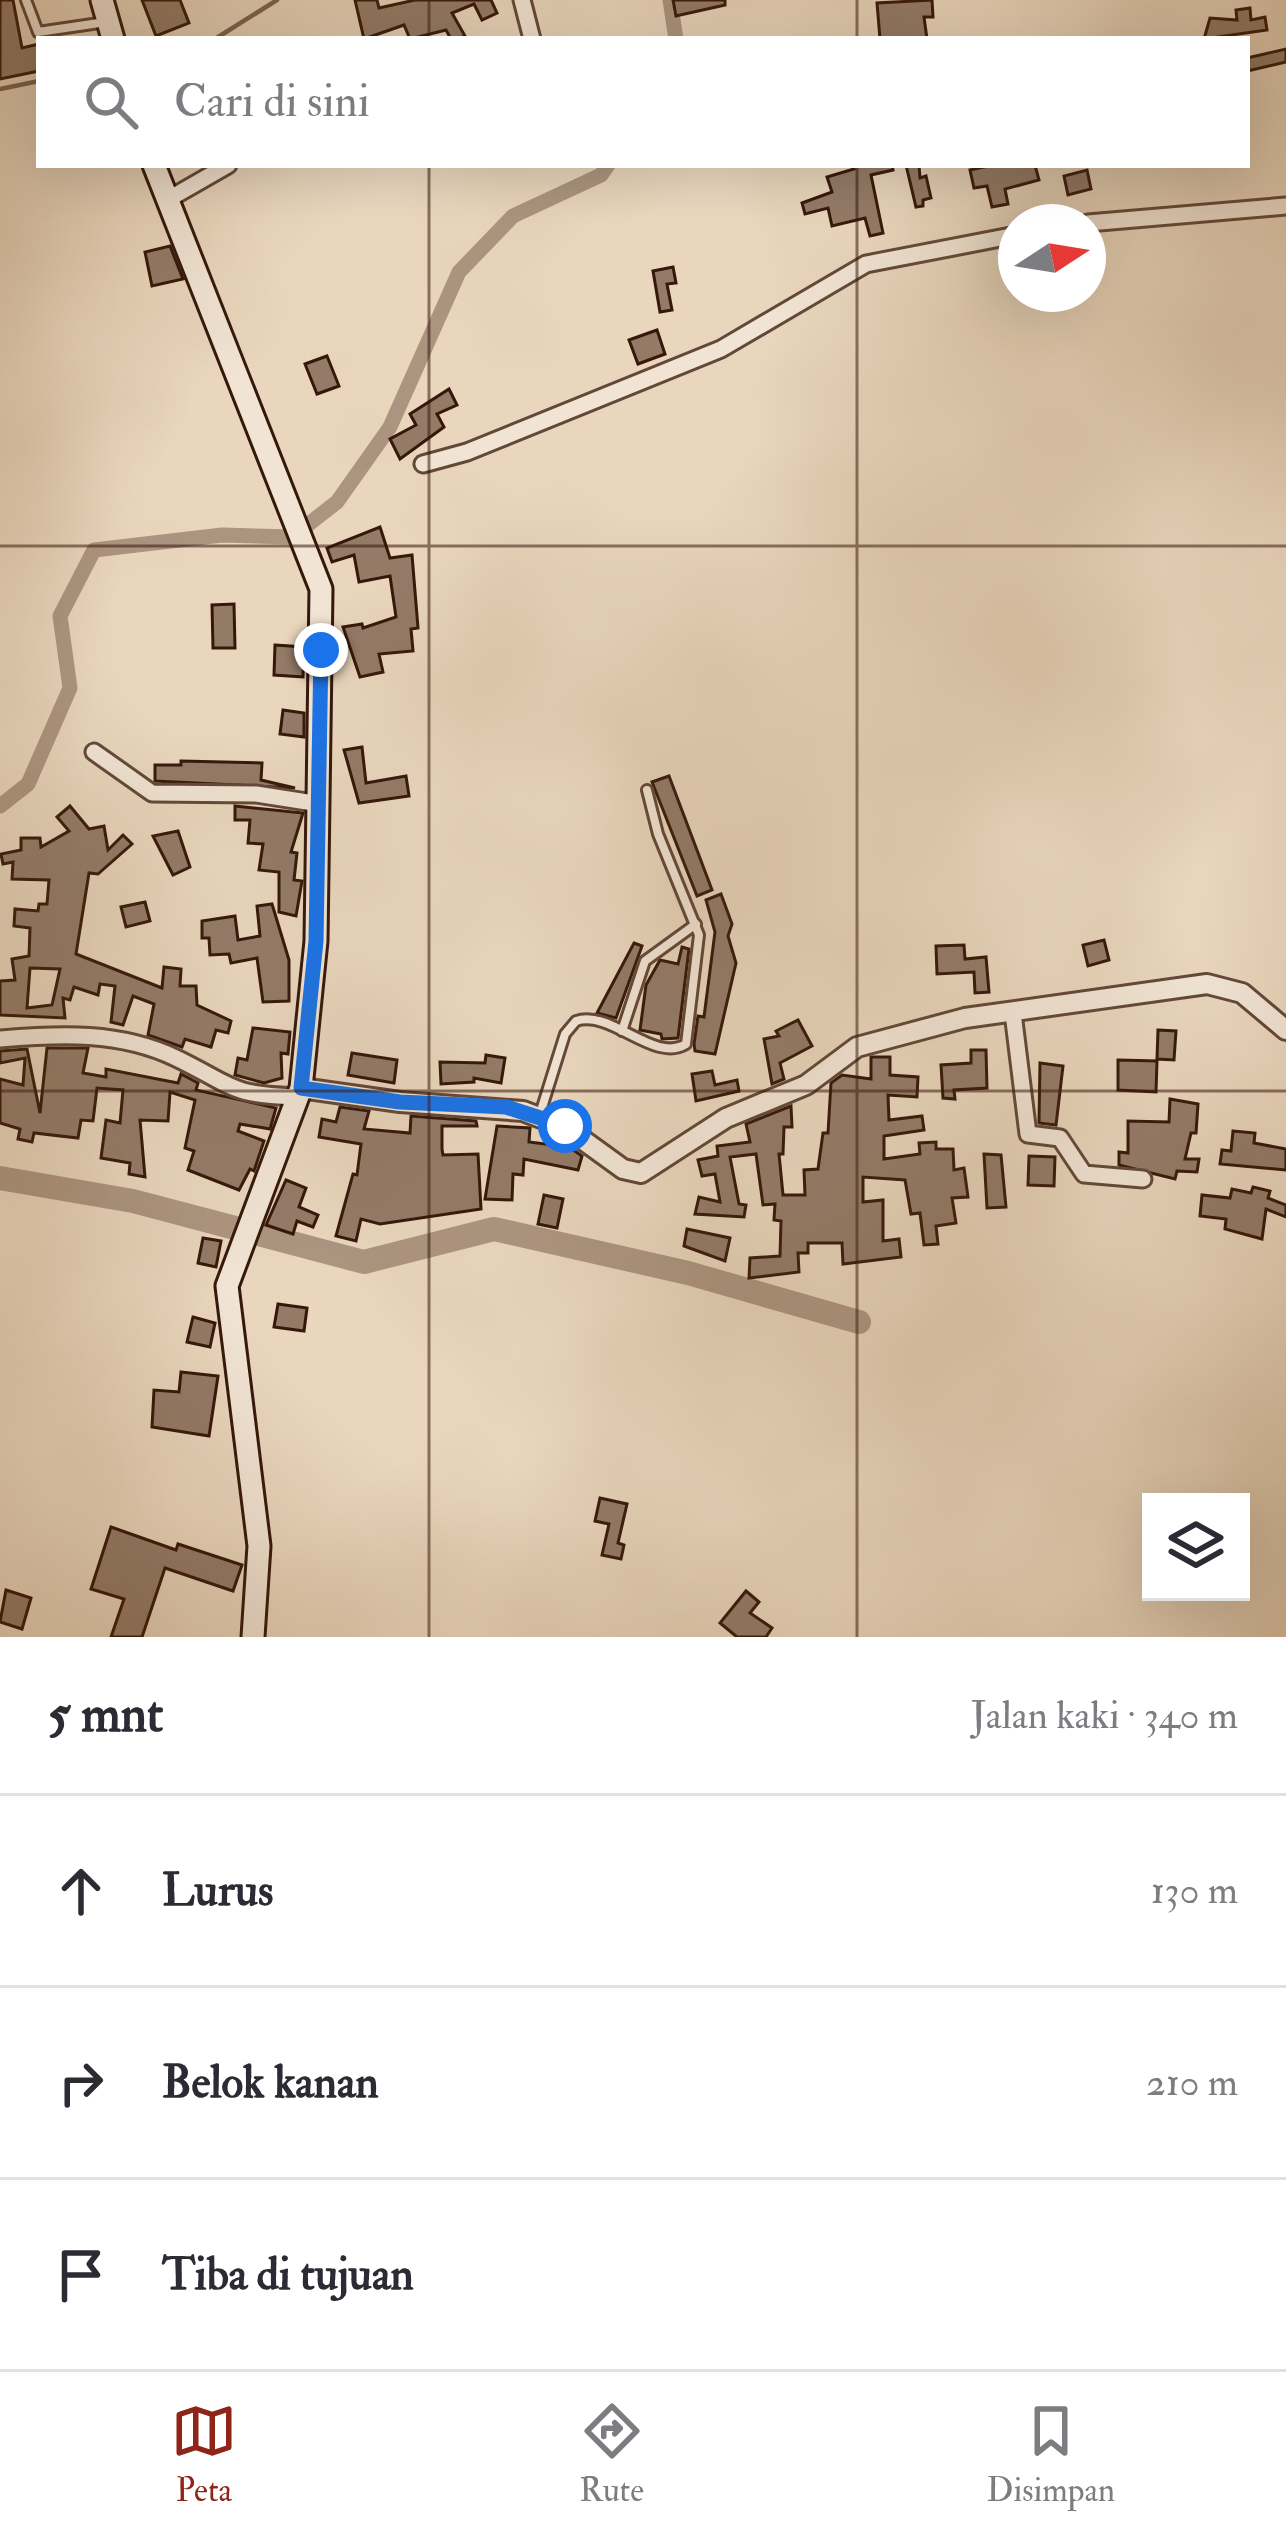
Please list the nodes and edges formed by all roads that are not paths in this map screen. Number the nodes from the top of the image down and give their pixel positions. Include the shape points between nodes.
1 (26, 0) edge
2 (522, 0) edge
3 (107, 20) edge
4 (531, 36) edge
5 (155, 168) edge
6 (223, 168) edge
7 (167, 200) junction
8 (1286, 206) edge
9 (1106, 221) edge
10 (998, 238) edge
11 (422, 464) dead end
12 (94, 752) dead end
13 (647, 790) dead end
14 (320, 804) junction
15 (696, 924) junction
16 (1013, 1013) junction
17 (1286, 1030) edge
18 (622, 1031) junction
19 (0, 1039) edge
20 (300, 1093) junction
21 (539, 1116) junction
22 (1143, 1179) dead end
23 (253, 1637) edge

1 - 3 lane via 38,32
2 - 4 street
5 - 7 main road
6 - 7 street
7 - 14 main road via 321,589
8 - 9 street
10 - 11 street via 866,264 721,349
12 - 14 street via 152,793
13 - 15 lane
14 - 20 main road
15 - 18 lane via 647,957
15 - 18 lane via 685,1046 662,1047
16 - 17 street via 1208,984 1242,993
16 - 21 street via 844,1052 806,1085 726,1118 646,1172 623,1168
16 - 22 street via 1028,1134 1060,1138 1084,1174
18 - 21 lane via 588,1017 569,1027
19 - 20 street via 116,1039 175,1057 238,1093
20 - 21 street
20 - 23 main road via 229,1275 259,1546

